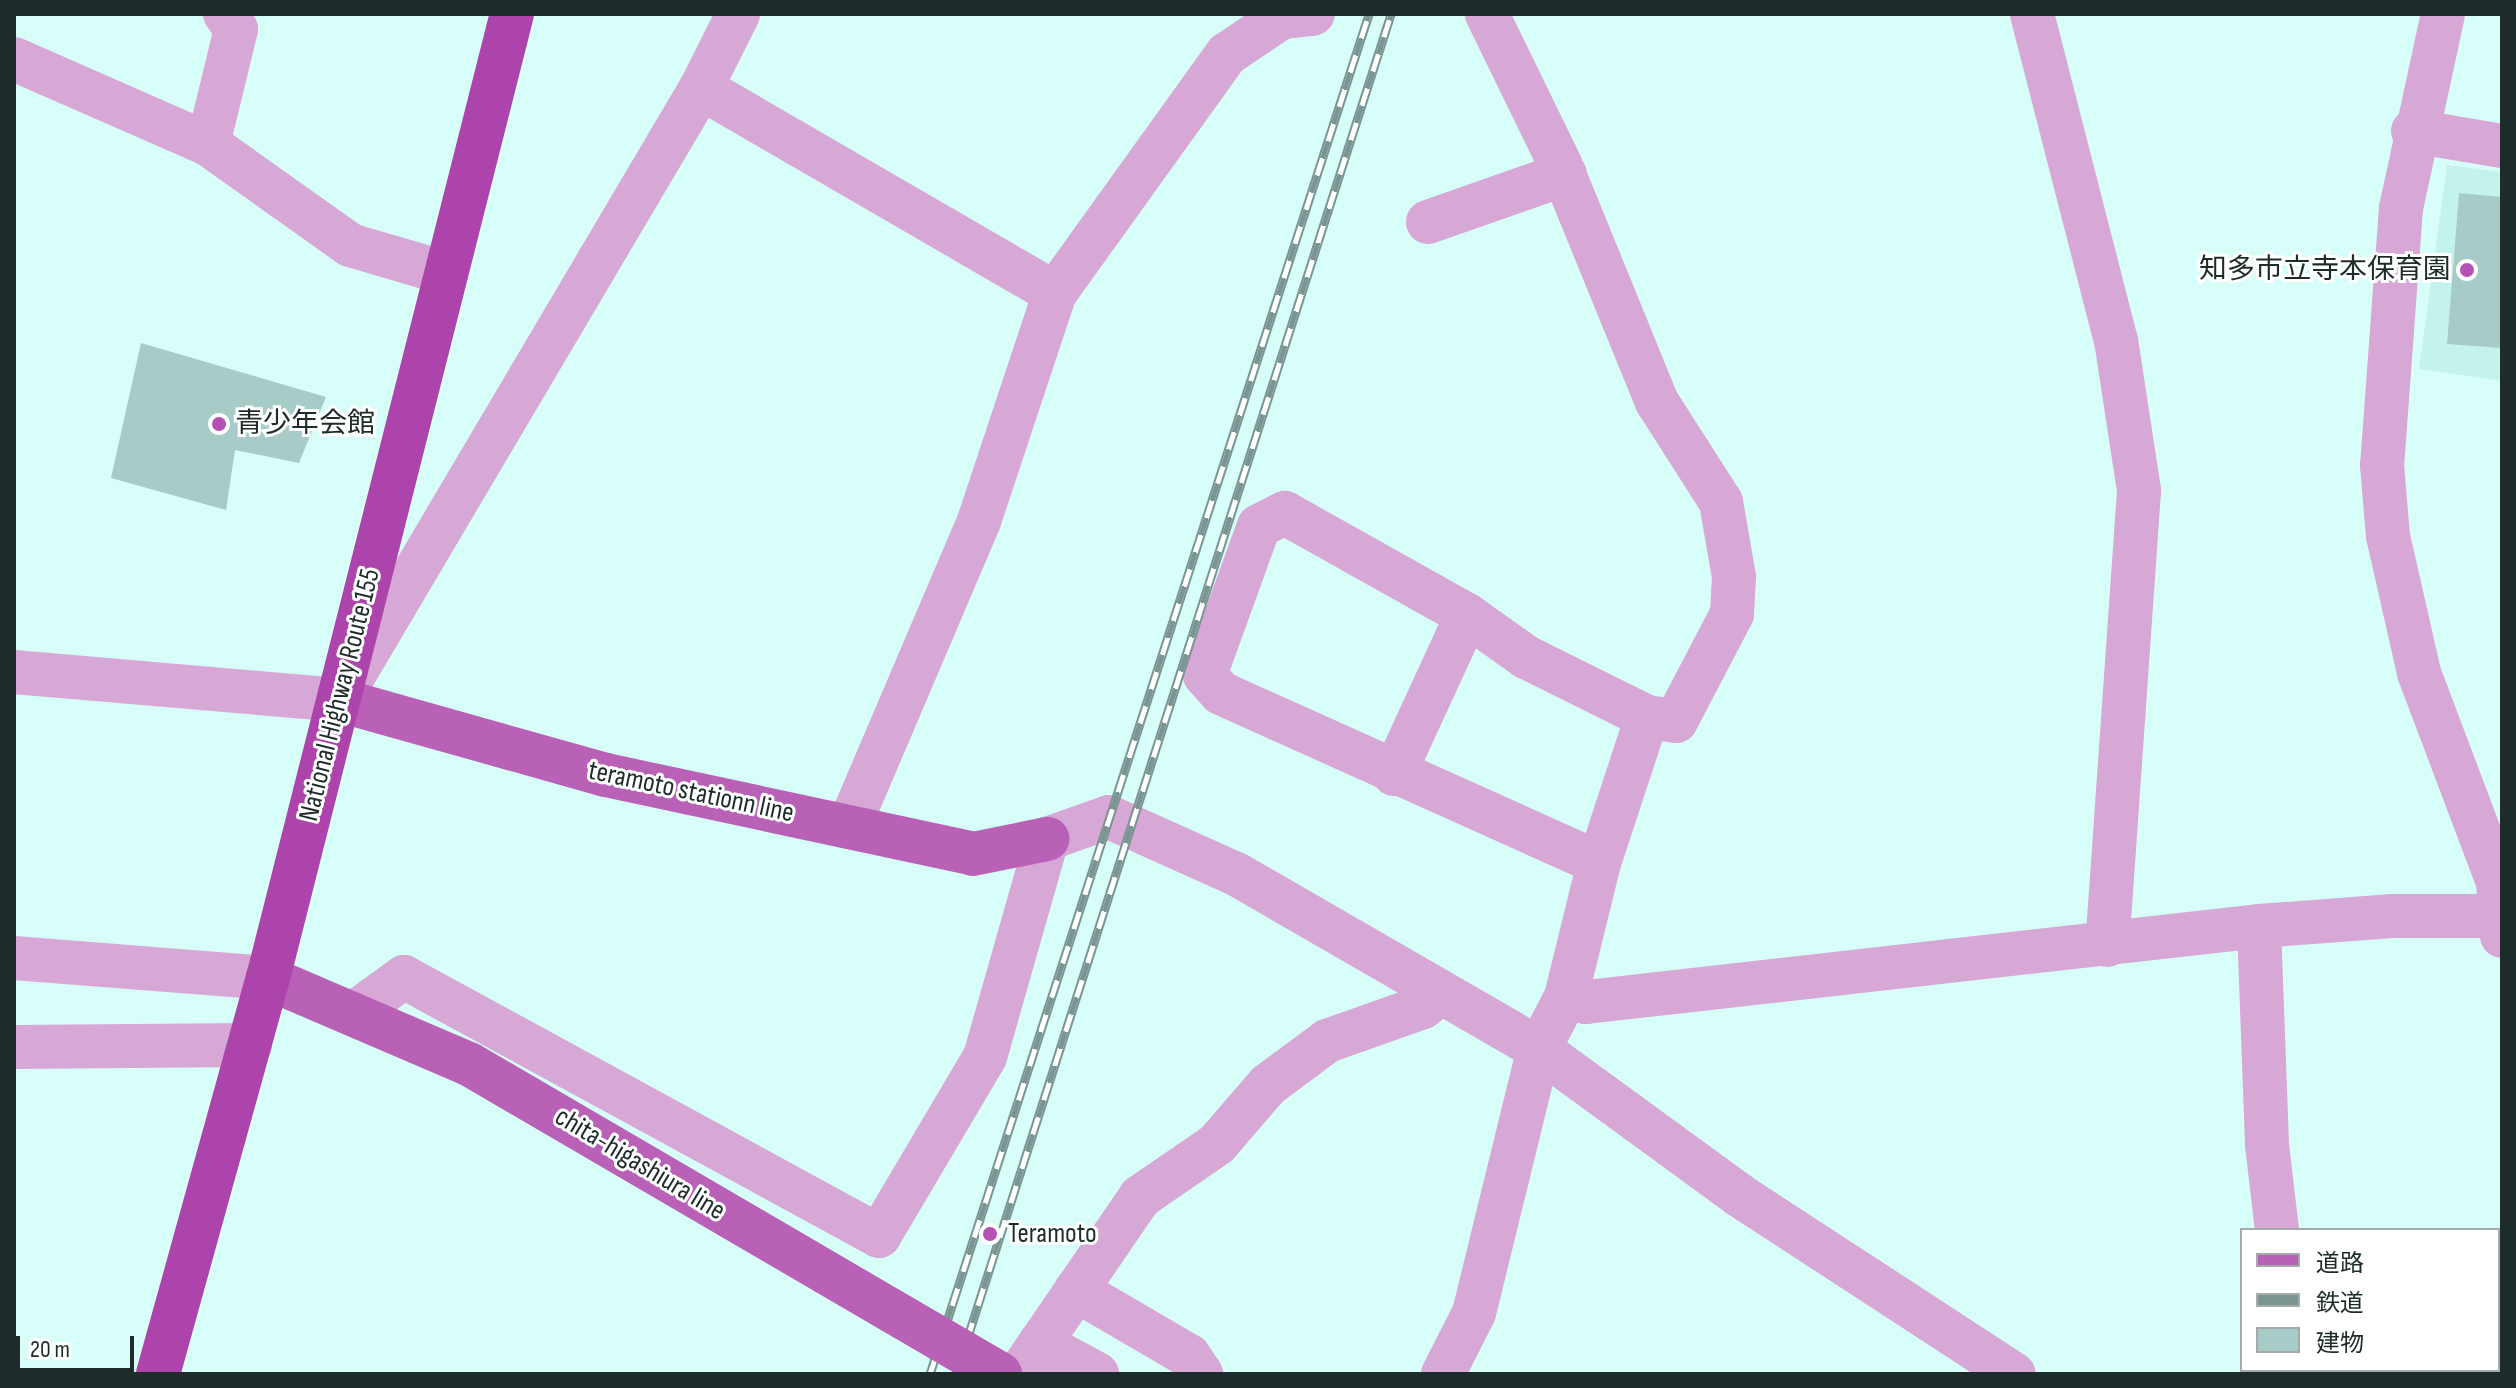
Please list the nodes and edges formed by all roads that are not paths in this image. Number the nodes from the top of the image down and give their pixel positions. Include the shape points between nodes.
1 (225, 14) edge
2 (512, 14) edge
3 (738, 14) edge
4 (1313, 14) edge
5 (1487, 14) edge
6 (2032, 14) edge
7 (2443, 14) edge
8 (14, 59) edge
9 (701, 88) junction
10 (2413, 131) junction
11 (208, 144) junction
12 (2502, 146) edge
13 (1565, 174) junction
14 (1428, 222) dead end
15 (445, 273) junction
16 (1055, 293) junction
17 (1467, 615) junction
18 (14, 672) edge
19 (339, 700) junction
20 (1647, 717) junction
21 (1394, 774) junction
22 (849, 826) junction
23 (1047, 839) junction
24 (1599, 863) junction
25 (2501, 922) edge
26 (2259, 926) junction
27 (2107, 945) junction
28 (14, 958) edge
29 (268, 978) junction
30 (1440, 993) junction
31 (1566, 997) junction
32 (353, 1014) junction
33 (250, 1045) junction
34 (14, 1047) edge
35 (1539, 1049) junction
36 (2277, 1228) edge
37 (1076, 1290) junction
38 (1030, 1358) edge
39 (158, 1374) edge
40 (1000, 1374) edge
41 (1097, 1374) edge
42 (1201, 1374) edge
43 (1443, 1374) edge
44 (2014, 1374) edge

1 - 11 street via 236,29
2 - 15 highway, National Highway Route 155
3 - 9 street
4 - 16 street via 1282,17 1227,54
5 - 13 street
6 - 27 street via 2116,340 2139,491
7 - 10 street
8 - 11 street
9 - 16 street
9 - 19 street
10 - 12 street
10 - 25 street via 2401,208 2382,465 2388,536 2419,673 2498,882
11 - 15 street via 350,245
13 - 14 street
13 - 20 street via 1657,402 1721,502 1734,577 1732,614 1676,721
15 - 19 highway, National Highway Route 155
16 - 22 street via 979,521
17 - 20 street via 1526,657
17 - 21 street
17 - 21 street via 1285,513 1259,526 1205,675 1221,693
18 - 19 street
19 - 22 main road, teramoto stationn line via 606,775
19 - 29 highway, National Highway Route 155
20 - 24 street
21 - 24 street
22 - 23 main road, teramoto stationn line via 973,854
23 - 30 street via 1109,817 1129,824 1238,875
23 - 32 street via 985,1057 879,1236 404,977
24 - 31 street
25 - 26 street
26 - 27 street
26 - 36 street via 2267,1145
27 - 31 street via 1586,1002
28 - 29 street
29 - 32 main road, chita-higashiura line
29 - 33 highway, National Highway Route 155
30 - 35 street
30 - 37 street via 1423,1007 1327,1041 1268,1085 1217,1144 1140,1197
31 - 35 street
32 - 40 main road, chita-higashiura line, bridge via 469,1064
33 - 34 street
33 - 39 highway, National Highway Route 155
35 - 43 street via 1474,1313
35 - 44 street via 1739,1195
37 - 38 street
37 - 42 street via 1189,1356
38 - 41 street

